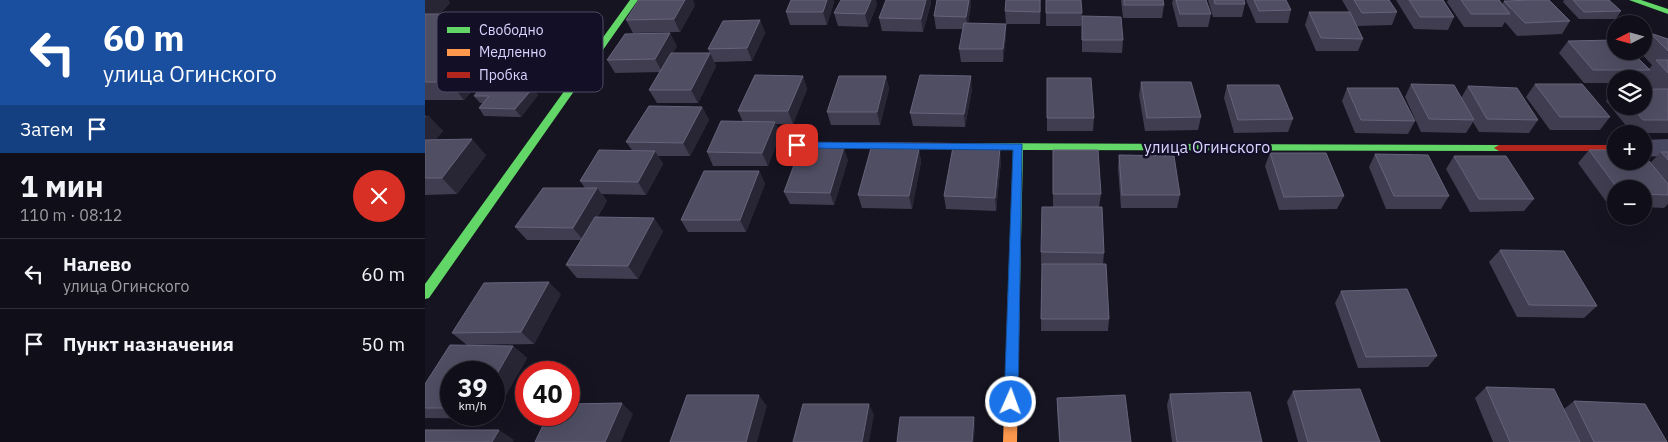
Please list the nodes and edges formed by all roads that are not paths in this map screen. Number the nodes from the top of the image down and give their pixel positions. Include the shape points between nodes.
1 (635, 0) edge
2 (1633, 0) edge
3 (1668, 12) edge
4 (603, 45) edge
5 (569, 92) edge
6 (797, 145) dead end
7 (1018, 146) junction
8 (1607, 148) edge
9 (1652, 148) edge
10 (1668, 148) edge
11 (425, 294) edge
12 (1010, 442) edge

1 - 4 street
2 - 3 street
5 - 11 street
6 - 7 street, улица Огинского
7 - 8 street, улица Огинского
7 - 12 street
9 - 10 street

